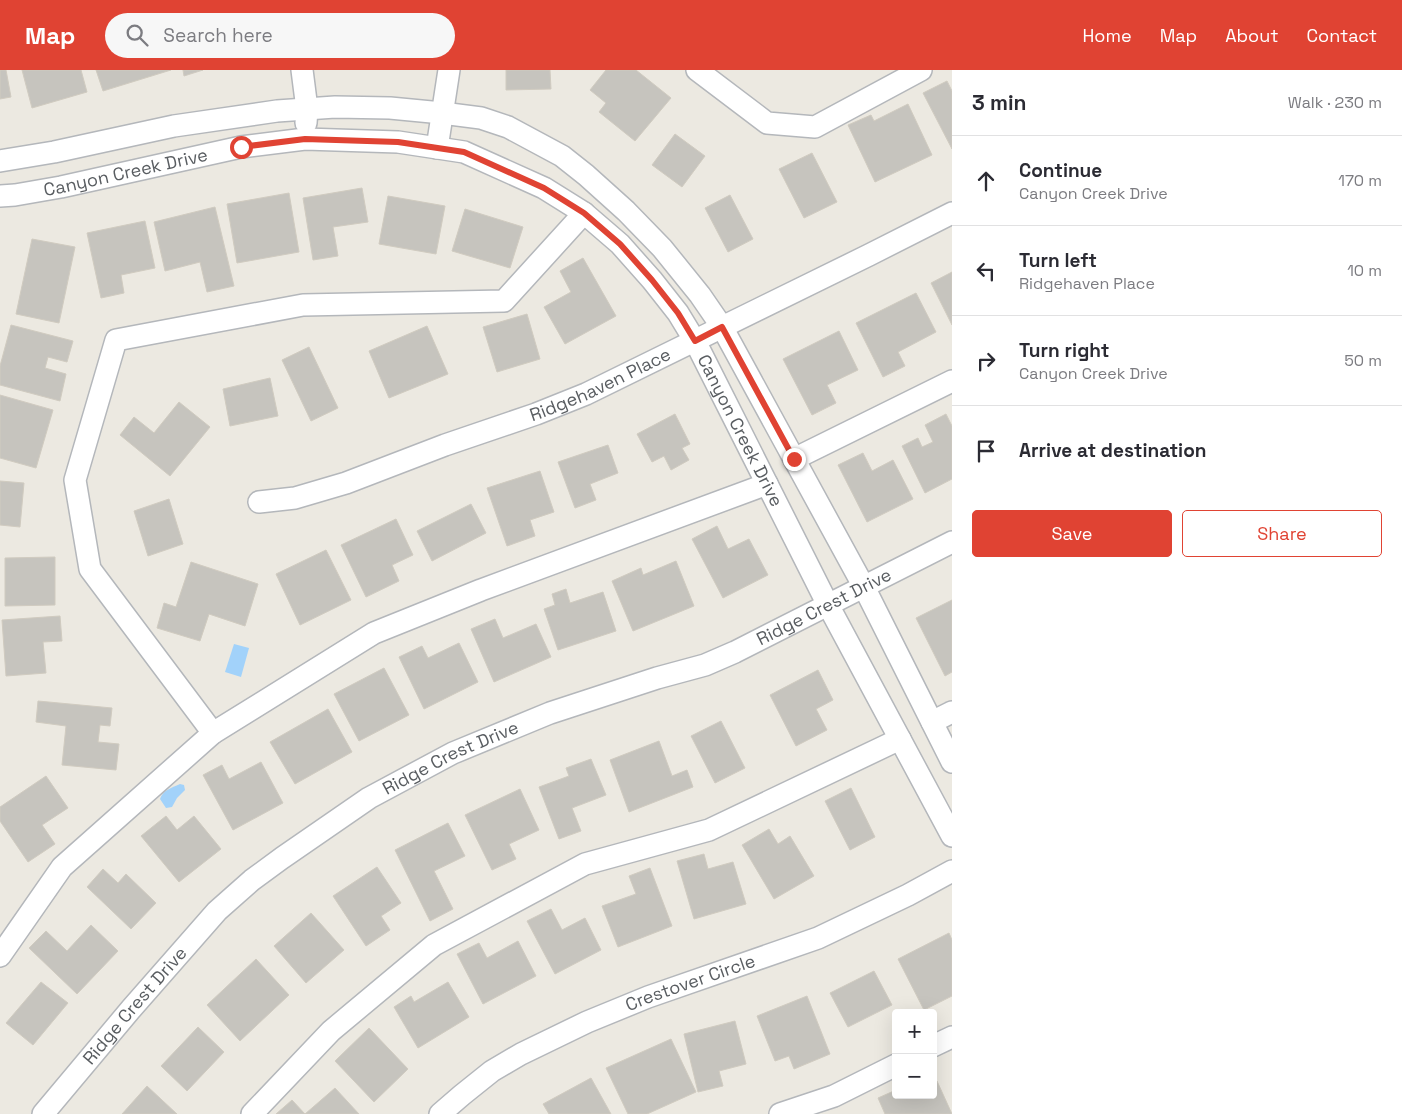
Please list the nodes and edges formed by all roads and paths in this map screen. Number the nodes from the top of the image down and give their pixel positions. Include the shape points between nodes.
1 (302, 70) edge
2 (450, 70) edge
3 (697, 70) edge
4 (921, 70) edge
5 (307, 109) junction
6 (442, 113) junction
7 (305, 139) junction
8 (437, 148) junction
9 (0, 161) edge
10 (0, 196) edge
11 (584, 213) junction
12 (952, 213) edge
13 (722, 327) junction
14 (695, 341) junction
15 (952, 381) edge
16 (794, 459) junction
17 (768, 484) junction
18 (259, 502) dead end
19 (952, 542) edge
20 (864, 587) junction
21 (828, 605) junction
22 (952, 712) edge
23 (932, 722) junction
24 (213, 733) junction
25 (900, 739) junction
26 (952, 762) edge
27 (952, 836) edge
28 (952, 871) edge
29 (0, 956) edge
30 (952, 1037) edge
31 (937, 1044) edge
32 (892, 1067) edge
33 (43, 1114) edge
34 (252, 1114) edge
35 (440, 1114) edge
36 (780, 1114) edge

1 - 5 street
2 - 6 street
3 - 4 street via 767,123 815,127
5 - 6 street, Canyon Creek Drive via 390,108
5 - 7 street
5 - 9 street, Canyon Creek Drive via 174,126
6 - 8 street
6 - 13 street, Canyon Creek Drive via 481,118 508,127 562,156 662,248
7 - 8 street, Canyon Creek Drive via 398,142
7 - 10 street, Canyon Creek Drive via 241,147 61,187
8 - 11 street, Canyon Creek Drive via 464,152 544,188
11 - 14 street, Canyon Creek Drive via 620,244 652,280
11 - 24 street via 504,302 303,306 116,340 75,480 90,569
12 - 13 street, Ridgehaven Place
13 - 14 street, Ridgehaven Place
13 - 16 street, Canyon Creek Drive
14 - 17 street, Canyon Creek Drive
14 - 18 street, Ridgehaven Place via 586,394 536,414 346,484 295,498
15 - 16 street
16 - 20 street, Canyon Creek Drive
17 - 21 street, Canyon Creek Drive
17 - 24 street via 374,633
19 - 20 street, Ridge Crest Drive
20 - 21 street, Ridge Crest Drive
20 - 23 street, Canyon Creek Drive
21 - 25 street, Canyon Creek Drive
21 - 33 street, Ridge Crest Drive via 705,665 550,713 452,753 369,798 252,880 217,911
22 - 23 street
23 - 26 street, Canyon Creek Drive
24 - 29 street via 62,867
25 - 27 street, Canyon Creek Drive
25 - 34 street via 709,830 585,864 434,945 331,1031
28 - 35 street, Crestover Circle via 818,938 648,997 587,1022 492,1072
30 - 31 street
32 - 36 street via 834,1096

